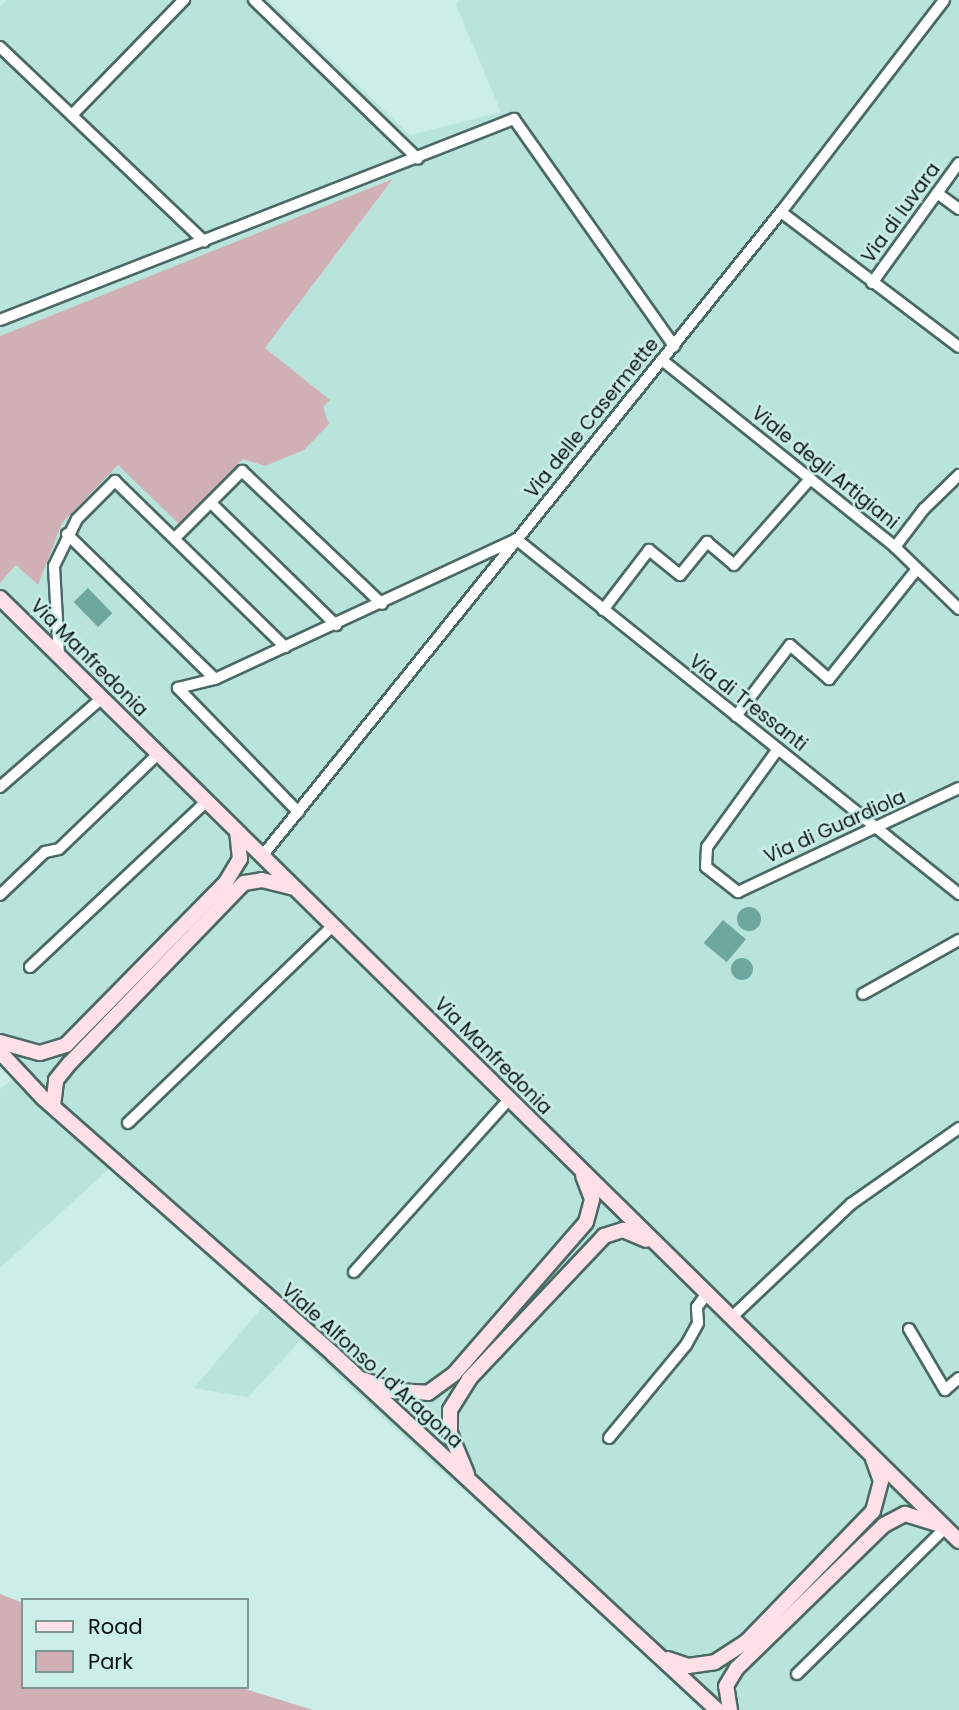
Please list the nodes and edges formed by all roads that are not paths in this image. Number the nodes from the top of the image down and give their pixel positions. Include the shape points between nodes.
1 (184, 0) edge
2 (254, 0) edge
3 (944, 0) edge
4 (0, 47) edge
5 (72, 116) junction
6 (418, 159) junction
7 (959, 163) edge
8 (937, 193) junction
9 (959, 209) edge
10 (781, 212) junction
11 (204, 242) junction
12 (872, 283) junction
13 (0, 320) edge
14 (674, 346) junction
15 (959, 347) edge
16 (662, 360) junction
17 (959, 475) edge
18 (810, 479) junction
19 (211, 503) junction
20 (66, 534) junction
21 (176, 538) junction
22 (516, 539) junction
23 (895, 547) junction
24 (917, 569) junction
25 (0, 598) edge
26 (382, 604) junction
27 (959, 609) edge
28 (603, 610) junction
29 (336, 625) junction
30 (285, 647) junction
31 (59, 656) junction
32 (215, 679) junction
33 (102, 698) junction
34 (737, 716) junction
35 (778, 749) junction
36 (158, 754) junction
37 (0, 787) edge
38 (959, 788) edge
39 (206, 802) junction
40 (298, 812) junction
41 (881, 828) junction
42 (236, 830) junction
43 (263, 855) junction
44 (296, 889) junction
45 (959, 894) edge
46 (0, 895) edge
47 (334, 925) junction
48 (959, 940) edge
49 (30, 967) dead end
50 (863, 994) dead end
51 (0, 1042) edge
52 (0, 1052) edge
53 (509, 1099) junction
54 (52, 1106) junction
55 (128, 1123) dead end
56 (957, 1133) edge
57 (580, 1168) junction
58 (663, 1250) junction
59 (354, 1272) dead end
60 (708, 1293) junction
61 (732, 1317) junction
62 (909, 1329) dead end
63 (358, 1377) junction
64 (959, 1378) edge
65 (609, 1438) dead end
66 (871, 1453) junction
67 (471, 1482) junction
68 (945, 1528) junction
69 (959, 1541) edge
70 (660, 1656) junction
71 (797, 1674) dead end
72 (718, 1710) edge
73 (730, 1710) edge

1 - 5 street
2 - 6 street
3 - 10 street, Via delle Casermette
4 - 5 street
5 - 11 street
6 - 11 street
6 - 14 street via 514,119
7 - 8 street, Via di Iuvara
8 - 9 street
8 - 12 street, Via di Iuvara
10 - 12 street, Via di Iuvara
10 - 14 street, Via delle Casermette
11 - 13 street
12 - 15 street, Via di Iuvara
14 - 16 street, Via delle Casermette
16 - 18 street, Viale degli Artigiani
16 - 22 street, Via delle Casermette
17 - 23 street via 924,509
18 - 23 street, Viale degli Artigiani
18 - 28 street via 734,565 707,542 680,576 649,550
19 - 21 street
19 - 26 street via 242,471
19 - 29 street
20 - 21 street via 115,481
20 - 31 street via 54,566
20 - 32 street
21 - 30 street
22 - 26 street
22 - 28 street, Via di Tressanti
22 - 40 street, Via delle Casermette
23 - 24 street, Viale degli Artigiani
24 - 27 street, Viale degli Artigiani
24 - 34 street via 830,679 790,645
25 - 31 main road, Via Manfredonia
26 - 29 street
28 - 34 street, Via di Tressanti
29 - 30 street
30 - 32 street
31 - 33 main road, Via Manfredonia
32 - 40 street via 178,688
33 - 36 main road, Via Manfredonia
33 - 37 street
34 - 35 street, Via di Tressanti
35 - 41 street, Via di Tressanti
35 - 41 street, Via di Guardiola via 707,847 706,867 738,892 850,836
36 - 39 main road, Via Manfredonia
36 - 46 street via 59,849 45,852
38 - 41 street, Via di Guardiola
39 - 42 main road, Via Manfredonia
39 - 49 street
40 - 43 street, Via delle Casermette
41 - 45 street, Via di Tressanti
42 - 43 main road, Via Manfredonia
42 - 51 main road via 240,859 226,882 66,1045 40,1053
43 - 44 main road, Via Manfredonia
44 - 47 main road, Via Manfredonia
44 - 54 main road via 262,880 244,883 70,1063 56,1080
47 - 53 main road, Via Manfredonia
47 - 55 street
48 - 50 street
52 - 54 main road, Viale Alfonso I d'Aragona
53 - 57 main road, Via Manfredonia
53 - 59 street
54 - 63 main road, Viale Alfonso I d'Aragona
56 - 61 street via 846,1209
57 - 58 main road, Via Manfredonia
57 - 63 main road via 592,1199 586,1222 454,1374 428,1393 394,1391
58 - 60 main road, Via Manfredonia
58 - 67 main road via 623,1230 604,1236 469,1379 450,1410 450,1433
60 - 61 main road, Via Manfredonia
60 - 65 street via 697,1307 698,1323 686,1345
61 - 66 main road, Via Manfredonia
62 - 64 street via 945,1390
63 - 67 main road, Viale Alfonso I d'Aragona
66 - 68 main road, Via Manfredonia
66 - 70 main road via 881,1481 873,1511 747,1640 715,1662 688,1666
67 - 70 main road, Viale Alfonso I d'Aragona
68 - 69 main road, Via Manfredonia
68 - 71 street
68 - 73 main road via 905,1514 884,1525 737,1668 726,1686
70 - 72 main road, Viale Alfonso I d'Aragona

